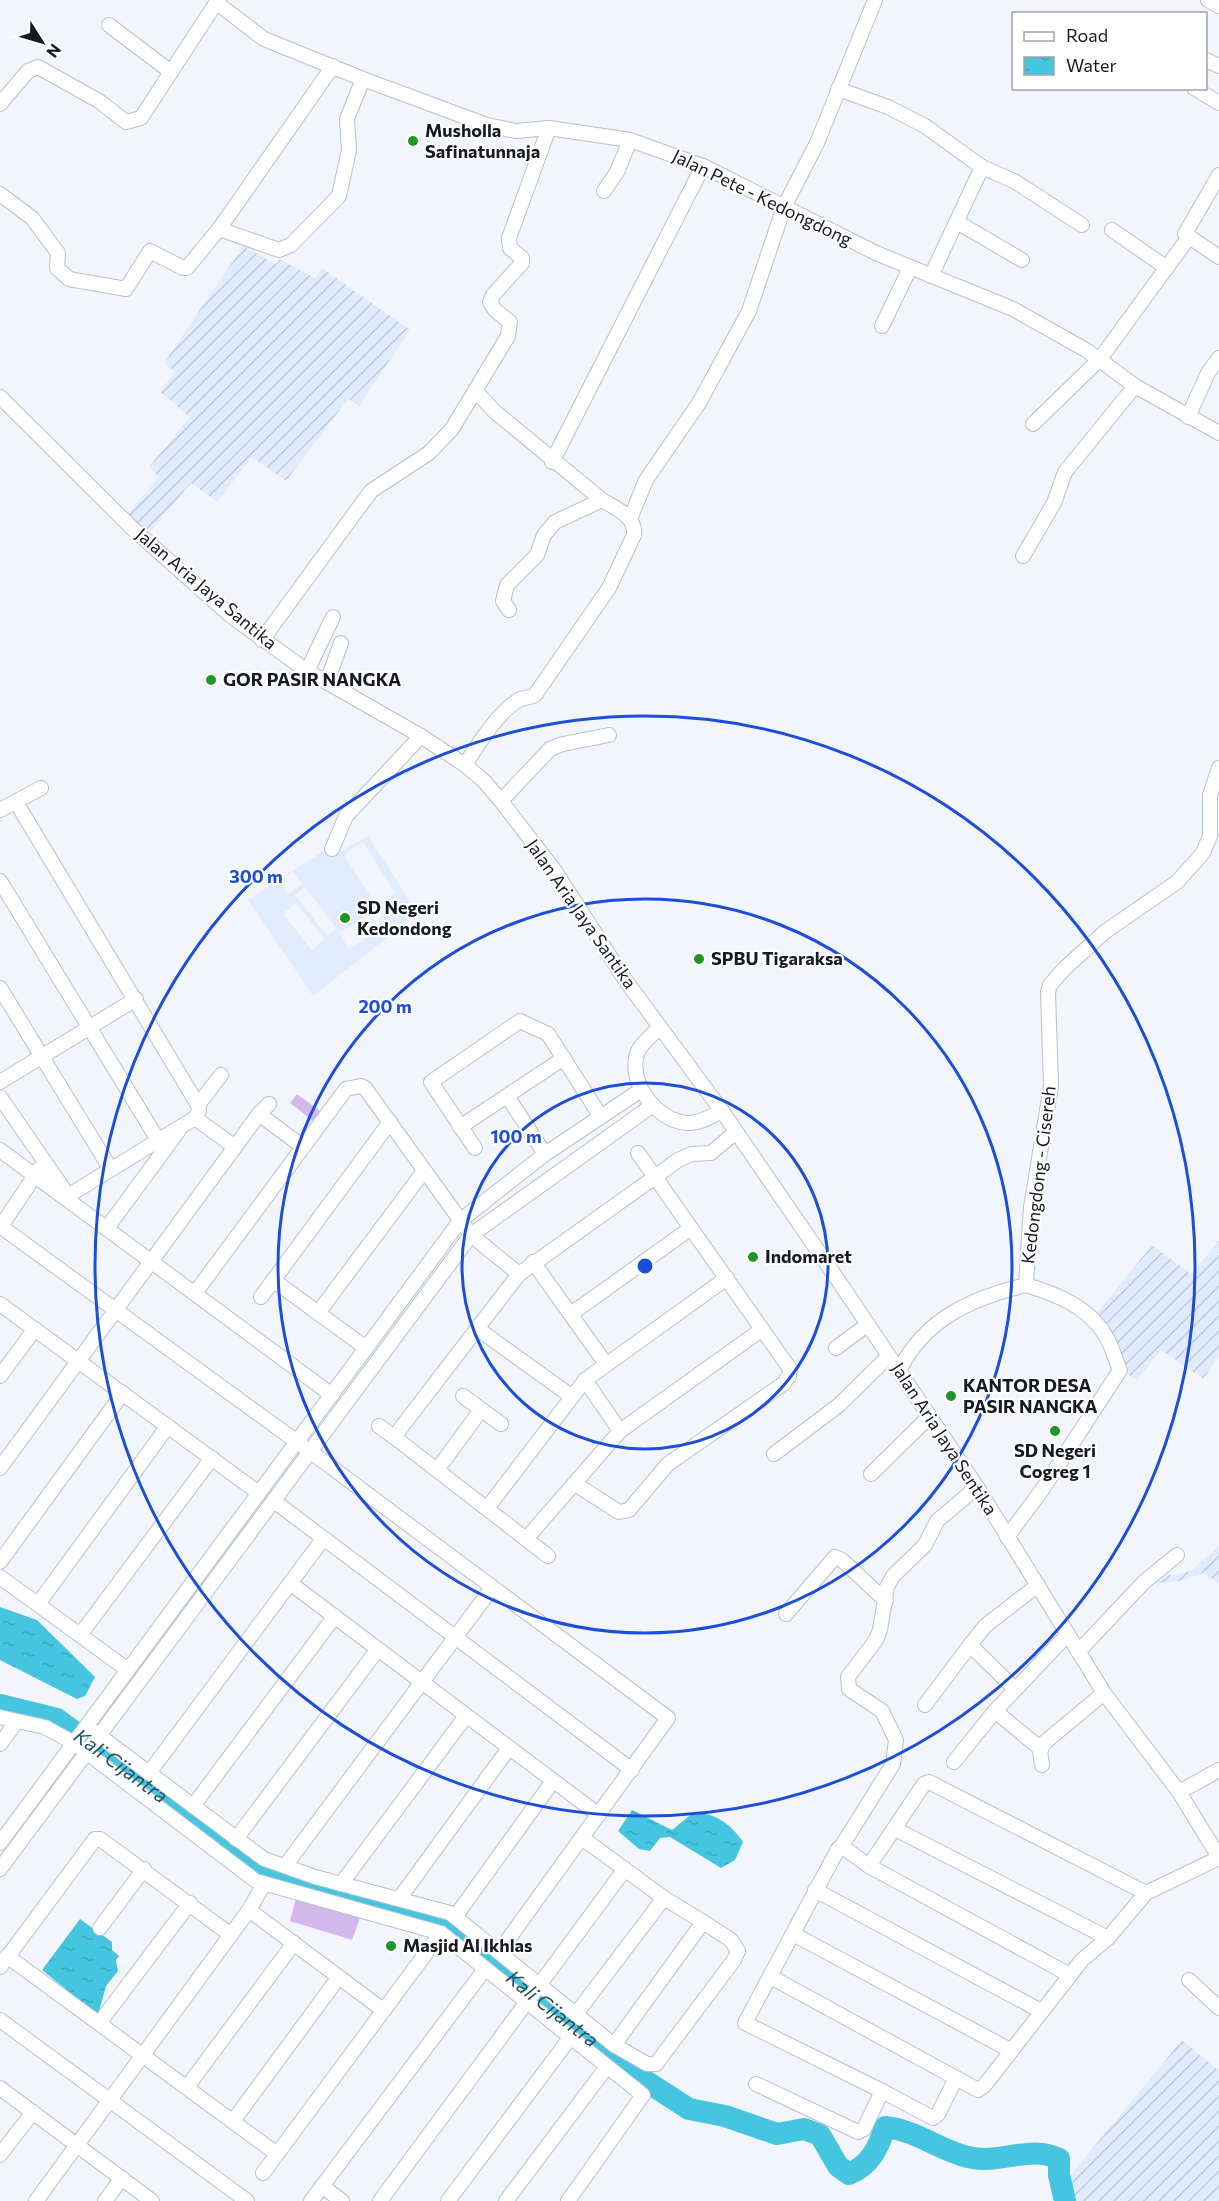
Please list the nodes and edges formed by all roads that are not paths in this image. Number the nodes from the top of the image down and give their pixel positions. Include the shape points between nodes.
1 (875, 0) edge
2 (1208, 0) edge
3 (218, 2) edge
4 (1219, 6) edge
5 (109, 25) dead end
6 (333, 66) junction
7 (171, 72) junction
8 (363, 79) junction
9 (838, 89) junction
10 (1197, 90) edge
11 (1219, 103) edge
12 (0, 104) edge
13 (549, 128) junction
14 (630, 140) junction
15 (702, 166) junction
16 (982, 167) junction
17 (1219, 175) edge
18 (604, 191) dead end
19 (0, 194) edge
20 (784, 207) junction
21 (957, 222) junction
22 (1082, 225) dead end
23 (219, 229) junction
24 (1112, 230) dead end
25 (1189, 237) junction
26 (1219, 257) edge
27 (1022, 260) dead end
28 (910, 268) junction
29 (1167, 268) junction
30 (931, 276) junction
31 (882, 326) dead end
32 (1219, 358) edge
33 (1100, 359) junction
34 (1135, 386) junction
35 (475, 390) junction
36 (0, 397) edge
37 (1188, 417) junction
38 (1033, 424) dead end
39 (1219, 433) edge
40 (552, 462) junction
41 (602, 500) junction
42 (630, 519) junction
43 (1023, 556) dead end
44 (509, 610) dead end
45 (333, 617) dead end
46 (262, 639) junction
47 (341, 643) dead end
48 (307, 671) junction
49 (327, 682) junction
50 (609, 735) dead end
51 (421, 736) junction
52 (465, 765) junction
53 (1219, 768) edge
54 (40, 788) dead end
55 (16, 801) junction
56 (501, 801) junction
57 (0, 810) edge
58 (332, 849) dead end
59 (0, 881) edge
60 (0, 988) edge
61 (136, 999) junction
62 (89, 1027) junction
63 (660, 1027) junction
64 (42, 1056) junction
65 (564, 1058) junction
66 (221, 1075) dead end
67 (0, 1082) edge
68 (641, 1090) junction
69 (507, 1096) junction
70 (0, 1097) edge
71 (270, 1104) dead end
72 (653, 1105) junction
73 (196, 1111) junction
74 (722, 1111) junction
75 (259, 1114) junction
76 (601, 1117) junction
77 (390, 1122) junction
78 (182, 1125) junction
79 (460, 1127) junction
80 (736, 1132) junction
81 (158, 1140) junction
82 (303, 1147) junction
83 (235, 1148) junction
84 (475, 1148) dead end
85 (0, 1150) edge
86 (638, 1153) dead end
87 (545, 1154) junction
88 (45, 1162) junction
89 (110, 1168) junction
90 (424, 1171) junction
91 (34, 1175) junction
92 (655, 1177) junction
93 (67, 1196) junction
94 (460, 1221) junction
95 (0, 1226) edge
96 (107, 1228) junction
97 (691, 1228) junction
98 (471, 1235) junction
99 (152, 1260) junction
100 (533, 1262) junction
101 (519, 1274) junction
102 (727, 1278) junction
103 (273, 1280) junction
104 (1026, 1285) junction
105 (195, 1293) junction
106 (261, 1297) dead end
107 (0, 1304) edge
108 (116, 1310) junction
109 (318, 1313) junction
110 (572, 1314) junction
111 (867, 1325) junction
112 (35, 1329) junction
113 (478, 1329) junction
114 (761, 1330) junction
115 (366, 1348) junction
116 (836, 1348) dead end
117 (889, 1356) junction
118 (79, 1360) junction
119 (606, 1364) junction
120 (899, 1371) junction
121 (0, 1376) edge
122 (585, 1380) junction
123 (123, 1393) junction
124 (332, 1395) junction
125 (463, 1396) dead end
126 (571, 1396) junction
127 (482, 1410) junction
128 (930, 1416) junction
129 (501, 1424) dead end
130 (168, 1426) junction
131 (379, 1426) dead end
132 (620, 1431) junction
133 (394, 1437) junction
134 (297, 1442) junction
135 (311, 1452) junction
136 (774, 1454) dead end
137 (212, 1458) junction
138 (0, 1468) edge
139 (437, 1470) junction
140 (871, 1474) dead end
141 (575, 1484) junction
142 (977, 1487) junction
143 (260, 1493) junction
144 (274, 1502) junction
145 (488, 1507) junction
146 (1007, 1537) junction
147 (323, 1539) junction
148 (526, 1539) junction
149 (1177, 1555) dead end
150 (548, 1556) dead end
151 (0, 1562) edge
152 (0, 1577) edge
153 (290, 1583) junction
154 (1038, 1586) junction
155 (492, 1588) junction
156 (886, 1601) junction
157 (38, 1605) junction
158 (786, 1614) dead end
159 (335, 1616) junction
160 (1068, 1634) junction
161 (80, 1635) junction
162 (455, 1638) junction
163 (970, 1645) junction
164 (378, 1649) junction
165 (1078, 1652) junction
166 (128, 1670) junction
167 (422, 1682) junction
168 (1015, 1689) junction
169 (1104, 1693) junction
170 (925, 1705) dead end
171 (995, 1712) junction
172 (466, 1716) junction
173 (0, 1717) edge
174 (16, 1721) junction
175 (80, 1735) junction
176 (98, 1737) junction
177 (0, 1744) edge
178 (509, 1748) junction
179 (1041, 1749) junction
180 (86, 1752) junction
181 (954, 1762) dead end
182 (1042, 1766) dead end
183 (632, 1770) junction
184 (1219, 1770) edge
185 (149, 1773) junction
186 (553, 1781) junction
187 (1179, 1792) junction
188 (193, 1806) junction
189 (599, 1815) junction
190 (895, 1829) junction
191 (582, 1838) junction
192 (236, 1839) junction
193 (0, 1843) edge
194 (841, 1847) junction
195 (1219, 1858) edge
196 (285, 1866) junction
197 (869, 1866) junction
198 (0, 1869) edge
199 (144, 1869) junction
200 (625, 1869) junction
201 (264, 1884) junction
202 (341, 1884) junction
203 (815, 1890) junction
204 (1146, 1893) junction
205 (663, 1898) junction
206 (399, 1899) junction
207 (190, 1903) junction
208 (249, 1910) junction
209 (456, 1917) junction
210 (703, 1922) junction
211 (100, 1928) dead end
212 (441, 1933) junction
213 (793, 1934) junction
214 (231, 1935) junction
215 (1108, 1938) junction
216 (294, 1943) junction
217 (499, 1952) junction
218 (4, 1962) edge
219 (485, 1969) junction
220 (1070, 1975) junction
221 (339, 1977) junction
222 (771, 1977) junction
223 (1190, 1980) dead end
224 (538, 1986) junction
225 (527, 2001) junction
226 (1219, 2007) edge
227 (383, 2010) junction
228 (1041, 2011) junction
229 (576, 2014) junction
230 (0, 2020) edge
231 (100, 2022) junction
232 (570, 2038) junction
233 (614, 2045) junction
234 (1010, 2050) junction
235 (144, 2055) junction
236 (606, 2068) junction
237 (956, 2078) junction
238 (756, 2084) dead end
239 (187, 2087) junction
240 (0, 2088) edge
241 (882, 2091) junction
242 (111, 2100) junction
243 (33, 2112) junction
244 (233, 2121) junction
245 (77, 2145) junction
246 (277, 2154) junction
247 (0, 2156) edge
248 (263, 2173) dead end
249 (122, 2178) junction
250 (322, 2186) junction
251 (36, 2201) edge
252 (105, 2201) edge
253 (152, 2201) edge
254 (247, 2201) edge
255 (311, 2201) edge
256 (342, 2201) edge
257 (380, 2201) edge
258 (448, 2201) edge
259 (506, 2201) edge
260 (568, 2201) edge

1 - 9 street
2 - 4 street
3 - 6 street, Jalan Pete - Kedongdong via 264,39
3 - 7 street, Jalan Pete - Kedongdong
5 - 7 street
6 - 8 street, Jalan Pete - Kedongdong
6 - 23 street
7 - 12 street, Jalan Pete - Kedongdong via 141,118 129,123 99,101 38,67 28,71
8 - 13 street, Jalan Pete - Kedongdong via 502,129
8 - 23 street via 347,119 349,150 339,196 313,224 291,245 279,250
9 - 16 street via 888,107 925,126
9 - 20 street via 817,143
10 - 11 street
13 - 14 street, Jalan Pete - Kedongdong
13 - 35 street via 509,238 510,248 522,258 522,263 490,303 510,322 511,328
14 - 15 street, Jalan Pete - Kedongdong
14 - 18 street
15 - 20 street, Jalan Pete - Kedongdong
15 - 40 street
16 - 21 street
16 - 22 street via 1014,181
17 - 25 street via 1187,229 1185,234
19 - 23 street via 32,218 53,244 62,275 116,289 129,287 150,251 187,268
20 - 28 street, Jalan Pete - Kedongdong
20 - 42 street via 735,339 699,403 646,480
21 - 27 street
21 - 30 street
24 - 29 street
25 - 26 street
25 - 29 street
28 - 30 street, Jalan Pete - Kedongdong
28 - 31 street
29 - 33 street
30 - 33 street, Jalan Pete - Kedongdong via 1013,309
32 - 37 street
33 - 34 street, Jalan Pete - Kedongdong
33 - 38 street
34 - 37 street, Jalan Pete - Kedongdong
34 - 43 street via 1065,472 1054,503
35 - 40 street
35 - 46 street via 467,408 435,448 371,491
36 - 46 street, Jalan Aria Jaya Santika via 132,528
37 - 39 street, Jalan Pete - Kedongdong
40 - 41 street
41 - 42 street
41 - 44 street via 560,518 544,535 537,555 507,585 503,602
42 - 52 street via 634,535 601,600 534,694 507,712
45 - 48 street
46 - 48 street, Jalan Aria Jaya Santika
47 - 49 street
48 - 49 street, Jalan Aria Jaya Santika
49 - 51 street, Jalan Aria Jaya Santika
50 - 56 street via 550,749
51 - 52 street, Jalan Aria Jaya Santika
51 - 58 street via 346,816
52 - 56 street, Jalan Aria Jaya Santika
53 - 104 street, Kedongdong - Cisereh via 1210,795 1210,836 1203,853 1177,882 1106,931 1050,985 1051,1086 1031,1207
54 - 55 street
55 - 57 street
55 - 61 street
56 - 63 street, Jalan Aria Jaya Santika via 555,870
59 - 62 street
60 - 64 street
61 - 62 street
61 - 73 street
62 - 64 street
62 - 81 street
63 - 68 street via 639,1050 636,1069
63 - 74 street, Jalan Aria Jaya Sentika
64 - 67 street
64 - 89 street
65 - 69 street
65 - 76 street
65 - 79 street via 548,1034 523,1020 518,1022 432,1080
66 - 73 street
68 - 72 street
68 - 76 street
69 - 79 street
69 - 87 street
70 - 88 street
71 - 75 street
72 - 74 street via 669,1119 688,1123
72 - 98 street
73 - 78 street
73 - 83 street
74 - 80 street, Jalan Aria Jaya Sentika
75 - 82 street
75 - 83 street
76 - 87 street
77 - 82 street via 365,1088 349,1087
77 - 90 street
77 - 103 street
78 - 81 street
78 - 96 street
79 - 84 street
80 - 92 street via 711,1153 678,1160
80 - 111 street, Jalan Aria Jaya Sentika
81 - 89 street
82 - 105 street
83 - 99 street
85 - 91 street
86 - 92 street
87 - 94 street
88 - 91 street
88 - 93 street
89 - 93 street
90 - 94 street
90 - 109 street
91 - 93 street
91 - 95 street
92 - 97 street
92 - 100 street
93 - 96 street
94 - 98 street
94 - 115 street
95 - 108 street
96 - 99 street
97 - 102 street
97 - 110 street
98 - 101 street
98 - 135 street
99 - 105 street
99 - 108 street
100 - 101 street
100 - 110 street
101 - 113 street
102 - 114 street
102 - 119 street
103 - 106 street
103 - 109 street
104 - 120 street via 949,1312 919,1338
104 - 146 street, Kedongdong - Cisereh via 1051,1292 1089,1314 1106,1335 1120,1370
105 - 124 street
107 - 112 street
108 - 118 street
108 - 134 street
109 - 115 street
110 - 119 street
111 - 116 street
111 - 117 street, Jalan Aria Jaya Sentika
112 - 118 street
112 - 121 street
113 - 126 street
113 - 133 street
114 - 132 street
114 - 141 street via 790,1369 783,1384 668,1464 629,1510 619,1512
115 - 124 street
117 - 120 street, Jalan Aria Jaya Sentika
117 - 136 street via 839,1405
118 - 123 street
118 - 138 street
119 - 122 street
120 - 128 street, Jalan Aria Jaya Sentika
122 - 126 street
122 - 132 street
123 - 130 street
123 - 151 street
124 - 134 street
125 - 127 street
126 - 145 street
127 - 129 street
127 - 139 street
128 - 140 street
128 - 142 street, Jalan Aria Jaya Sentika
130 - 137 street
130 - 157 street
131 - 133 street
132 - 141 street
133 - 139 street
134 - 135 street
134 - 143 street
135 - 144 street
135 - 155 street
137 - 143 street
137 - 161 street
139 - 145 street
141 - 148 street
142 - 146 street, Jalan Aria Jaya Sentika
142 - 156 street via 937,1521 925,1545 893,1576
143 - 166 street
144 - 147 street
144 - 176 street
145 - 148 street
146 - 154 street, Jalan Aria Jaya Sentika
147 - 153 street
147 - 162 street
148 - 150 street
149 - 165 street via 1144,1582
152 - 157 street
153 - 159 street
153 - 185 street
154 - 160 street, Jalan Aria Jaya Sentika
154 - 163 street via 985,1626
155 - 162 street
155 - 183 street via 668,1718
156 - 158 street via 835,1557
156 - 194 street via 876,1640 848,1677 847,1686 888,1718 896,1740 893,1764
157 - 161 street
159 - 164 street
159 - 188 street
160 - 165 street, Jalan Aria Jaya Sentika
160 - 168 street
161 - 166 street
162 - 167 street
162 - 183 street
163 - 168 street
163 - 170 street
164 - 167 street
164 - 192 street
165 - 169 street, Jalan Aria Jaya Sentika
166 - 175 street
167 - 172 street
167 - 196 street
168 - 171 street
169 - 179 street
169 - 187 street, Jalan Aria Jaya Sentika
171 - 179 street
171 - 181 street
172 - 178 street
172 - 202 street
173 - 174 street
174 - 175 street
174 - 177 street
175 - 176 street
175 - 180 street
175 - 193 street
176 - 180 street
176 - 185 street
178 - 186 street
178 - 206 street
179 - 182 street
180 - 198 street
180 - 201 street via 244,1874
183 - 189 street
184 - 187 street
185 - 188 street
186 - 189 street
186 - 209 street
187 - 195 street, Jalan Aria Jaya Sentika
188 - 192 street
189 - 191 street
190 - 197 street
190 - 204 street via 928,1782
190 - 215 street
191 - 200 street
191 - 217 street
192 - 196 street via 264,1859
194 - 197 street
194 - 203 street
195 - 204 street
196 - 202 street
197 - 220 street
199 - 207 street
199 - 211 street
199 - 218 street via 95,1839
200 - 205 street
200 - 224 street
201 - 208 street
201 - 212 street
202 - 206 street
203 - 213 street
203 - 228 street
204 - 215 street
205 - 210 street
205 - 229 street
206 - 209 street
207 - 214 street
207 - 231 street
208 - 214 street
208 - 216 street
209 - 217 street
210 - 233 street
210 - 233 street via 735,1945 738,1951 734,1960 656,2064 647,2064
212 - 219 street
212 - 227 street
213 - 222 street
213 - 234 street
214 - 235 street
215 - 220 street
216 - 221 street
216 - 239 street
217 - 224 street
218 - 231 street
219 - 225 street
219 - 250 street
220 - 228 street
221 - 227 street
221 - 244 street
222 - 237 street
222 - 241 street via 745,2023
223 - 226 street
224 - 225 street
224 - 229 street
225 - 232 street
225 - 257 street
227 - 246 street
228 - 234 street
229 - 233 street
230 - 242 street
231 - 235 street
232 - 236 street
232 - 258 street
234 - 237 street via 981,2089
235 - 239 street
235 - 242 street
236 - 259 street
236 - 260 street via 643,2098
237 - 241 street via 933,2118
238 - 241 street via 858,2132 864,2129
239 - 244 street
240 - 243 street
242 - 245 street
242 - 254 street
243 - 245 street
243 - 247 street
244 - 246 street
245 - 249 street
245 - 251 street
246 - 248 street
249 - 252 street
249 - 253 street
250 - 255 street
250 - 256 street

